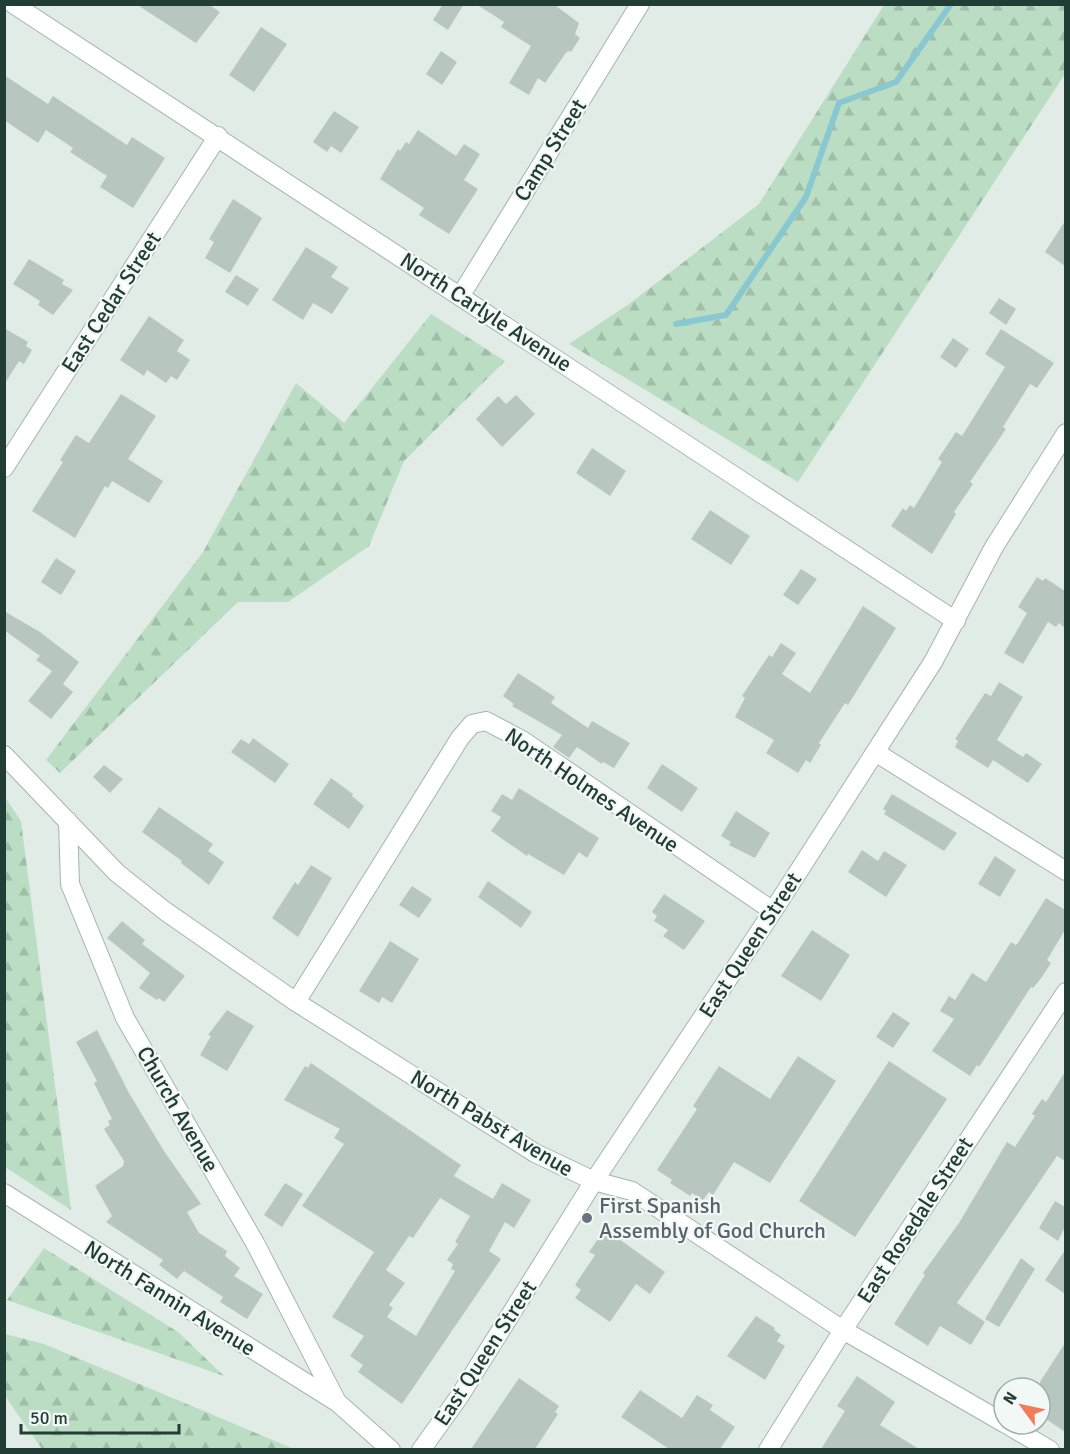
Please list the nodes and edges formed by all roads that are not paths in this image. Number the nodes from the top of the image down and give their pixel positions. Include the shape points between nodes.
1 (13, 4) edge
2 (640, 4) edge
3 (218, 136) junction
4 (461, 295) junction
5 (1065, 433) edge
6 (4, 468) edge
7 (956, 621) junction
8 (875, 752) junction
9 (4, 755) edge
10 (68, 821) junction
11 (1065, 871) edge
12 (773, 912) junction
13 (1065, 992) edge
14 (296, 1002) junction
15 (594, 1181) junction
16 (4, 1193) edge
17 (843, 1329) junction
18 (336, 1402) junction
19 (992, 1416) edge
20 (1027, 1436) edge
21 (391, 1449) edge
22 (421, 1449) edge
23 (768, 1449) edge
24 (1050, 1449) edge

1 - 3 street, North Carlyle Avenue
2 - 4 street, Camp Street
3 - 4 street, North Carlyle Avenue
3 - 6 street, East Cedar Street
4 - 7 street, North Carlyle Avenue
5 - 7 street, East Queen Street via 994,547
7 - 8 street, East Queen Street
8 - 11 street
8 - 12 street, East Queen Street
9 - 10 street
10 - 14 street, North Pabst Avenue via 117,873
10 - 18 street, Church Avenue via 70,884 125,1018 255,1243
12 - 14 street, North Holmes Avenue via 522,740 486,721 472,724 460,738
12 - 15 street, East Queen Street
13 - 17 street, East Rosedale Street
14 - 15 street, North Pabst Avenue via 535,1153
15 - 17 street, North Pabst Avenue via 632,1191
15 - 22 street, East Queen Street via 459,1397
16 - 18 street, North Fannin Avenue
17 - 19 street, North Pabst Avenue
17 - 23 street, East Rosedale Street
18 - 21 street, Church Avenue
20 - 24 street, North Pabst Avenue

